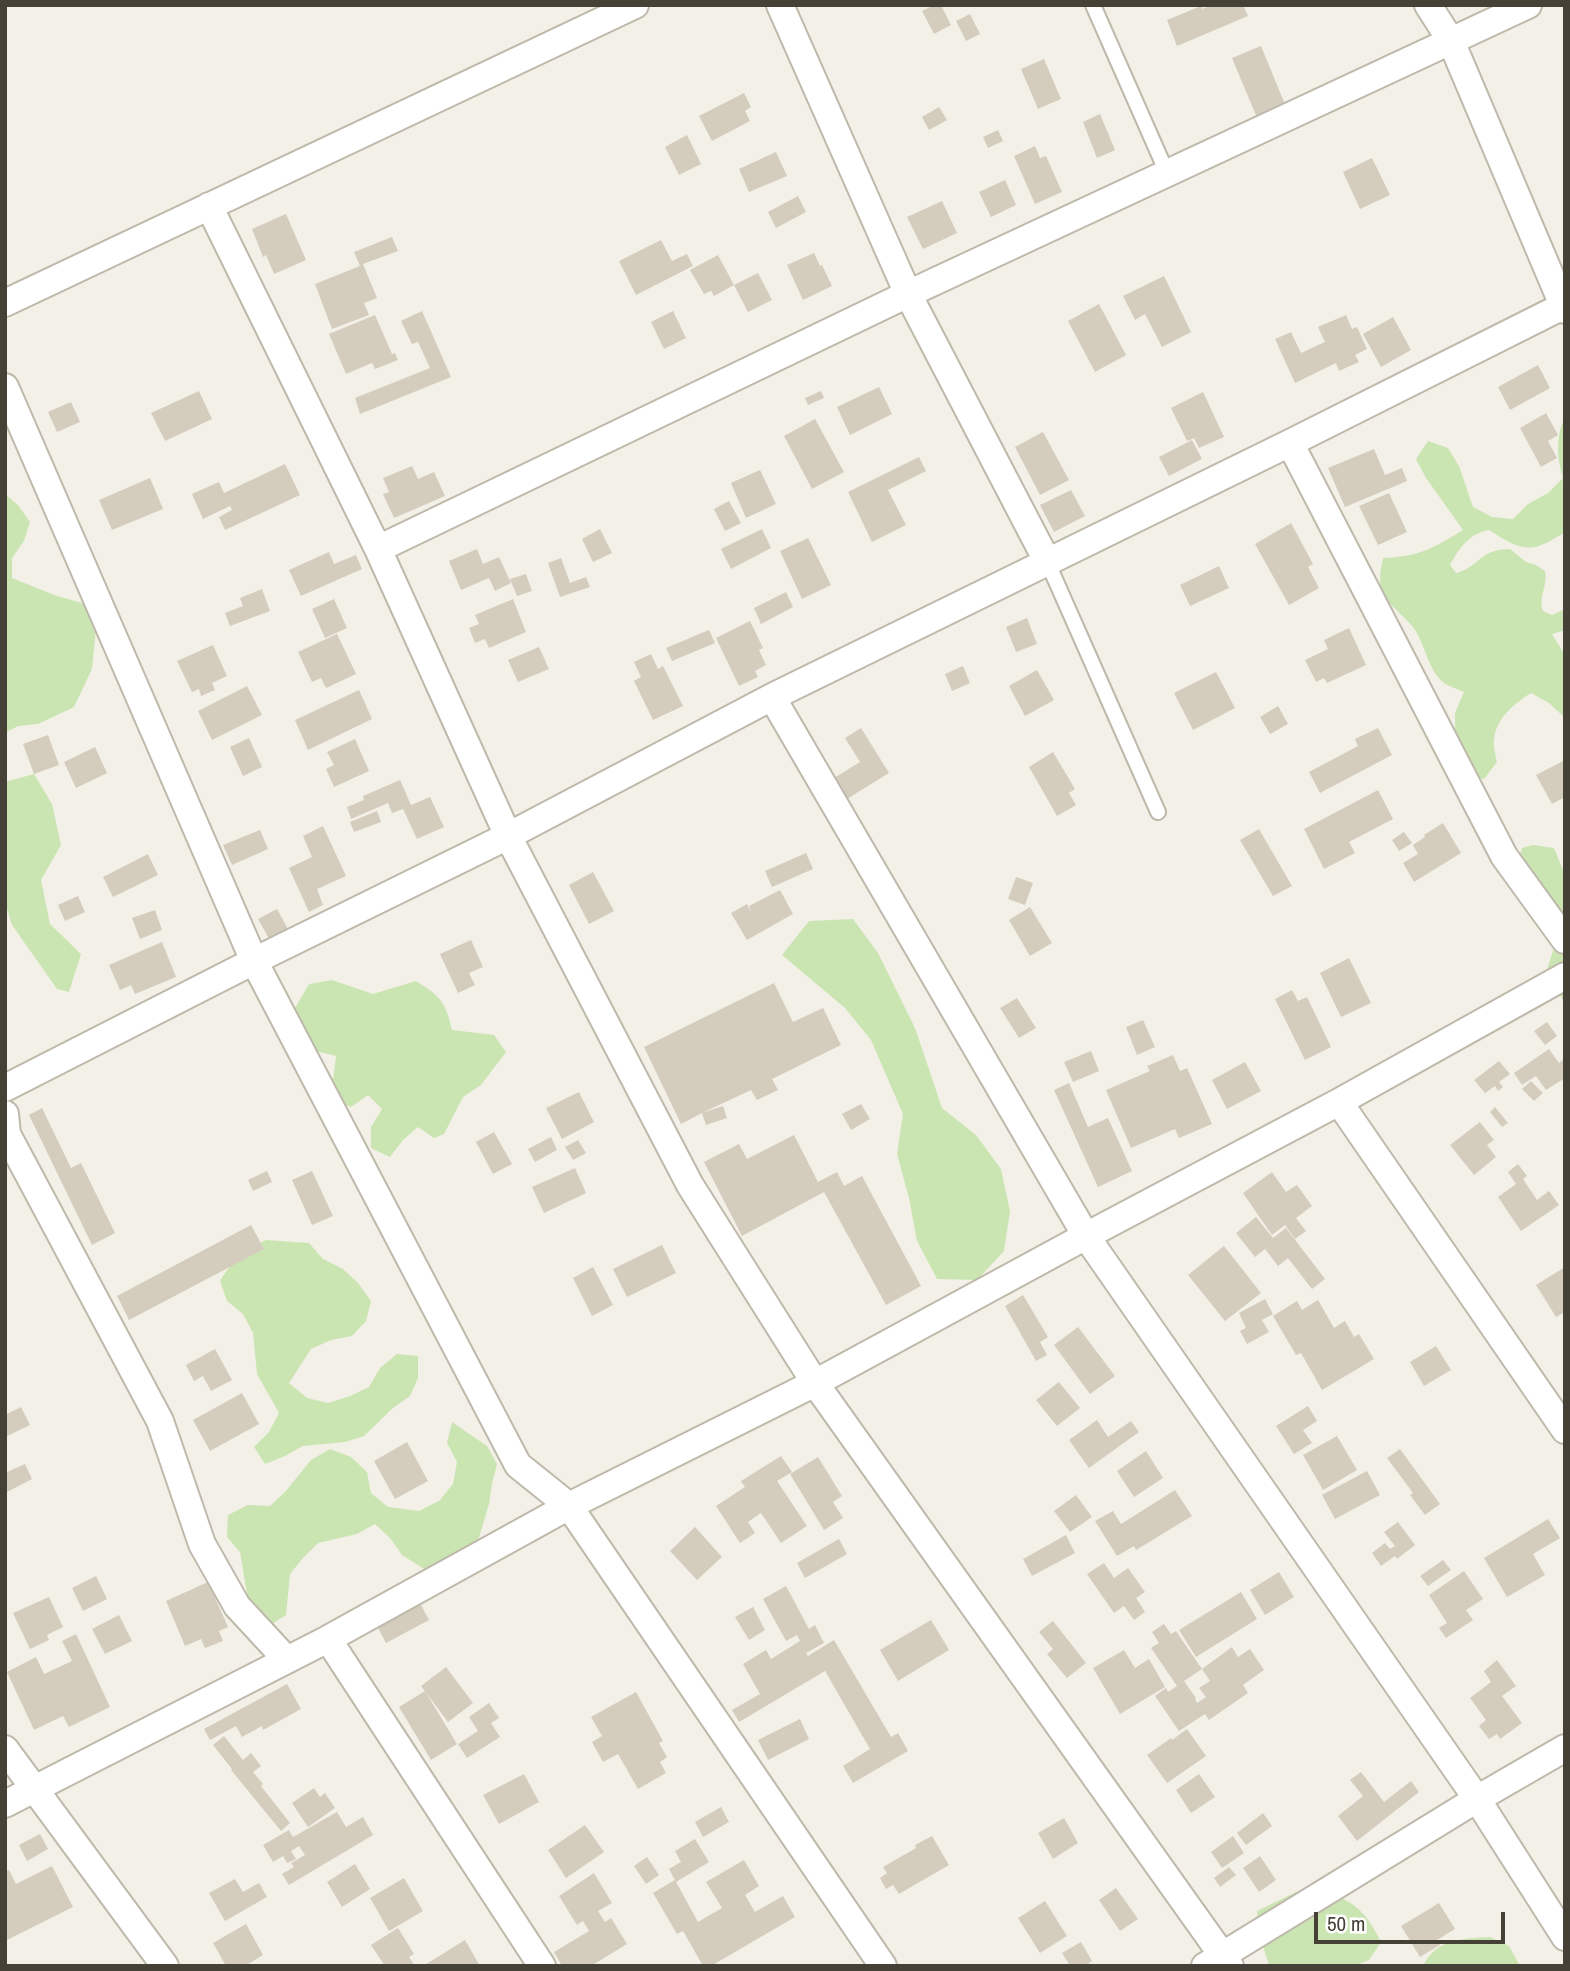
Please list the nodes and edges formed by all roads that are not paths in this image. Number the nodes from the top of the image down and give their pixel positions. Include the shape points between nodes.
1 (635, 5) edge
2 (780, 5) edge
3 (1093, 5) edge
4 (1428, 5) edge
5 (1528, 5) edge
6 (1451, 41) junction
7 (1167, 173) junction
8 (209, 206) junction
9 (908, 294) junction
10 (5, 303) edge
11 (1564, 307) edge
12 (5, 387) edge
13 (1290, 443) junction
14 (378, 549) junction
15 (1047, 561) junction
16 (772, 697) junction
17 (1158, 812) dead end
18 (508, 836) junction
19 (1565, 940) edge
20 (254, 961) junction
21 (1565, 976) edge
22 (5, 1088) edge
23 (1339, 1102) junction
24 (5, 1114) edge
25 (1086, 1236) junction
26 (815, 1383) junction
27 (1565, 1430) edge
28 (569, 1506) junction
29 (328, 1639) junction
30 (287, 1660) junction
31 (1565, 1748) edge
32 (5, 1749) edge
33 (36, 1790) junction
34 (1477, 1798) junction
35 (5, 1804) edge
36 (1565, 1937) edge
37 (1220, 1962) edge
38 (165, 1966) edge
39 (542, 1966) edge
40 (883, 1966) edge

1 - 8 street
2 - 9 street
3 - 7 lane
4 - 6 street
5 - 6 street
6 - 7 street
6 - 11 street
7 - 9 street
8 - 10 street
8 - 14 street
9 - 14 street
9 - 15 street
11 - 13 street
12 - 20 street
13 - 15 street
13 - 19 street via 1504,856
14 - 18 street
15 - 16 street
15 - 17 lane
16 - 18 street
16 - 25 street
18 - 20 street
18 - 26 street via 690,1185
20 - 22 street
20 - 28 street via 518,1465
21 - 23 street
23 - 25 street
23 - 27 street
24 - 30 street via 6,1134 160,1422 202,1544 237,1606
25 - 26 street
25 - 34 street
26 - 28 street
26 - 37 street
28 - 29 street
28 - 40 street
29 - 30 street
29 - 39 street
30 - 33 street
31 - 34 street
32 - 33 street
33 - 35 street
33 - 38 street
34 - 36 street
34 - 37 street

